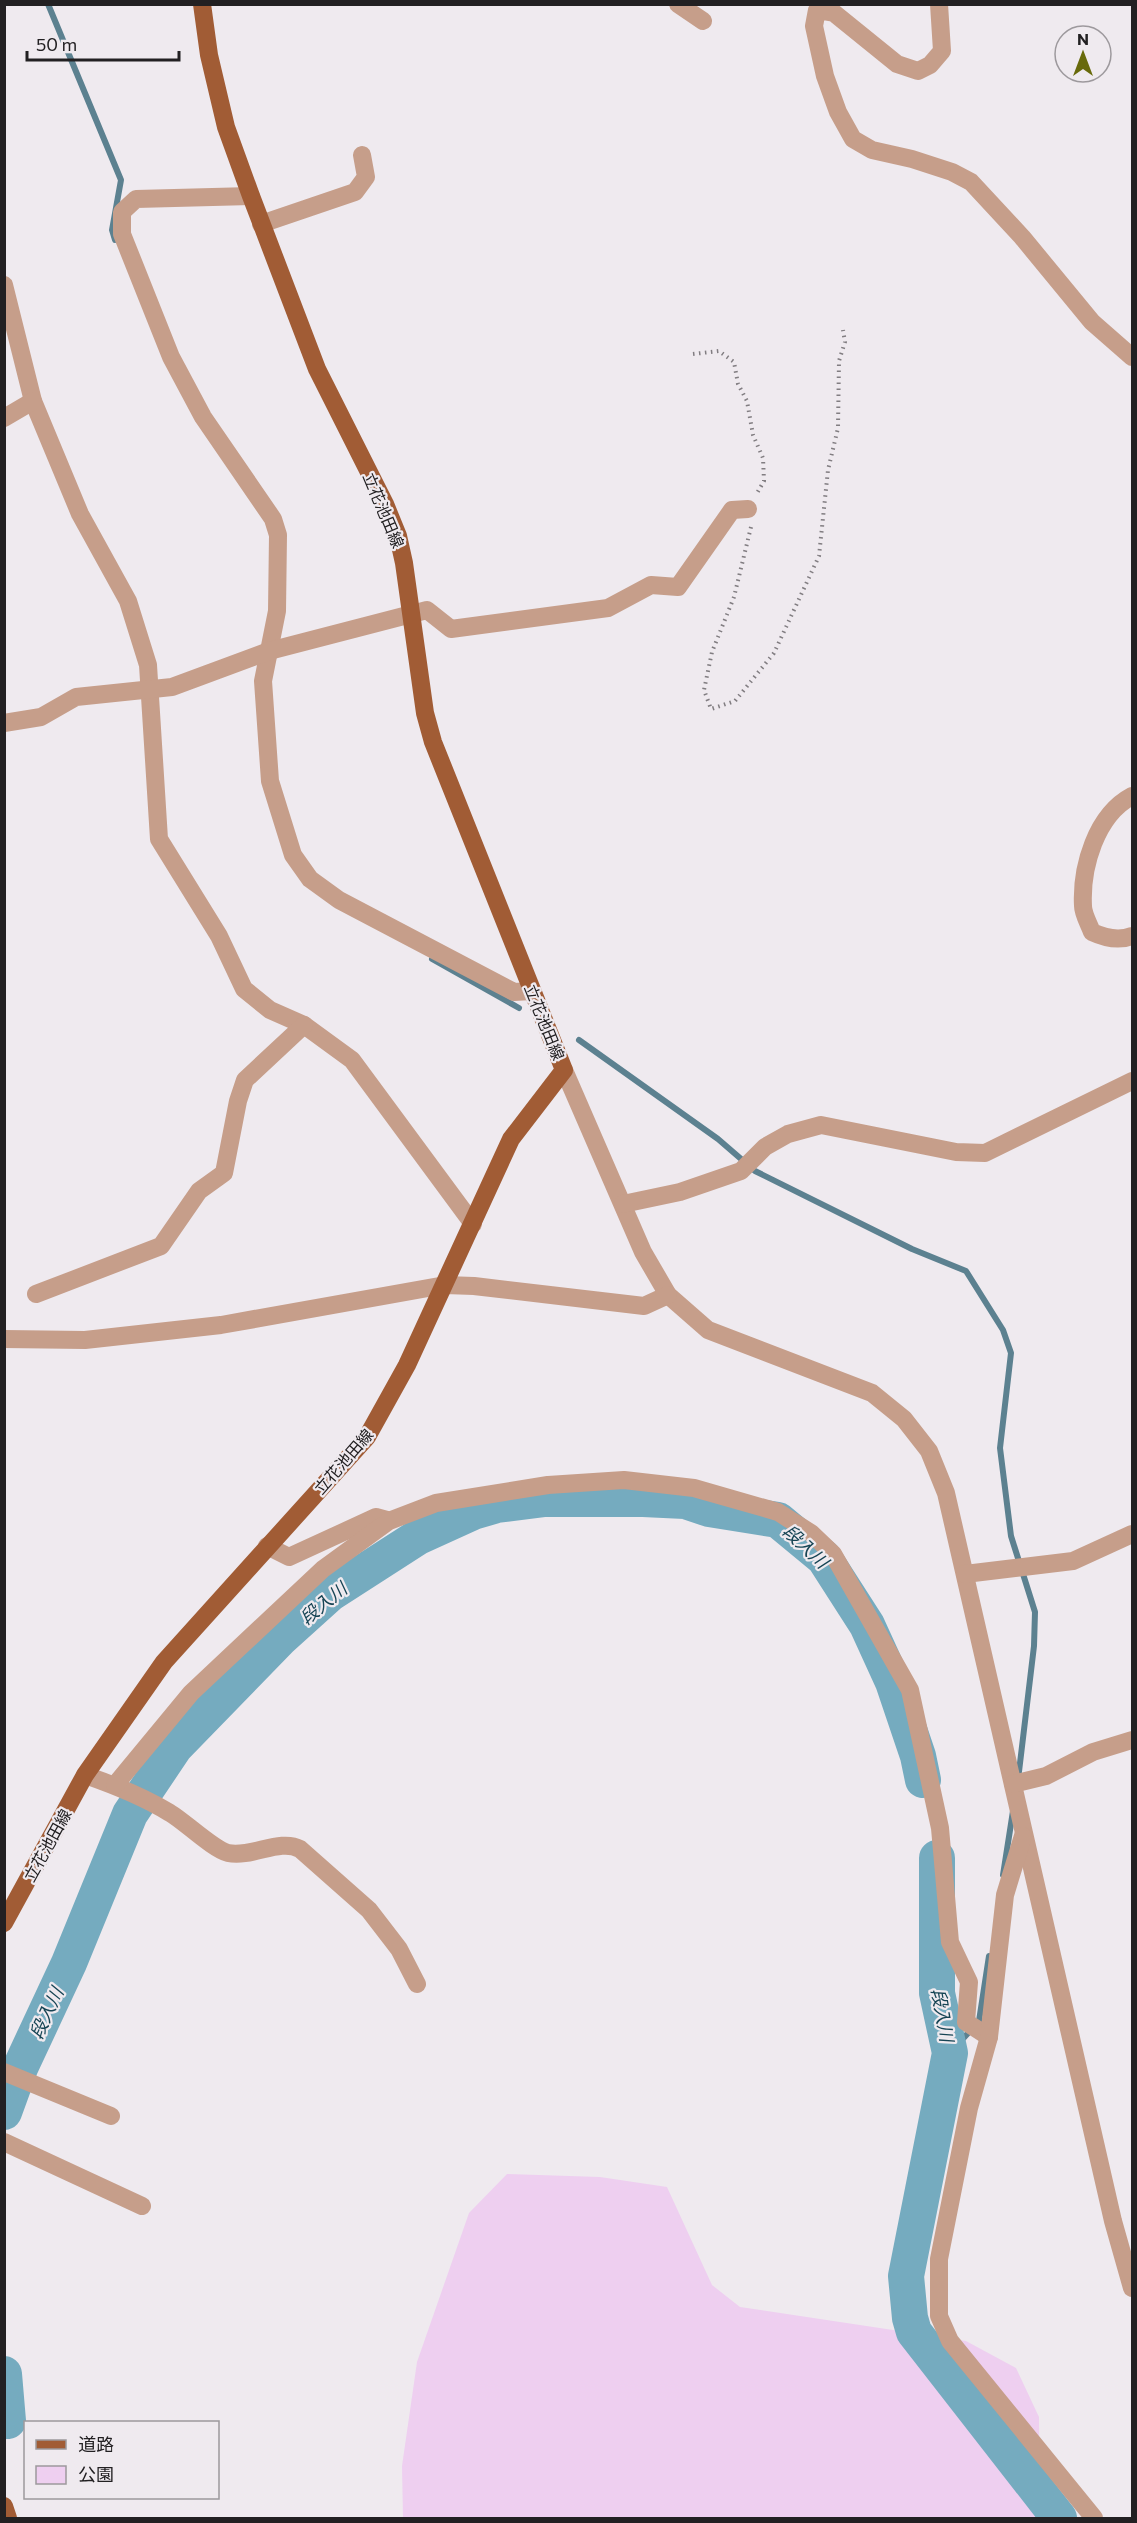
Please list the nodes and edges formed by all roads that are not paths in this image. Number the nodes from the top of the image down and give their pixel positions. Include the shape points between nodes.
1 (202, 4) edge
2 (678, 4) edge
3 (939, 4) edge
4 (703, 21) dead end
5 (362, 155) dead end
6 (250, 196) junction
7 (261, 224) junction
8 (4, 285) edge
9 (1132, 357) edge
10 (33, 401) junction
11 (4, 418) edge
12 (748, 509) road end
13 (411, 613) junction
14 (269, 651) junction
15 (150, 690) junction
16 (4, 723) edge
17 (1132, 796) edge
18 (1132, 936) edge
19 (532, 991) junction
20 (304, 1025) junction
21 (564, 1070) junction
22 (1132, 1081) edge
23 (623, 1204) junction
24 (473, 1224) junction
25 (445, 1285) junction
26 (36, 1294) dead end
27 (669, 1295) junction
28 (4, 1339) edge
29 (389, 1521) junction
30 (1132, 1534) edge
31 (267, 1546) junction
32 (965, 1574) junction
33 (1132, 1740) edge
34 (85, 1775) junction
35 (1013, 1784) junction
36 (115, 1785) junction
37 (1024, 1833) junction
38 (4, 1923) edge
39 (417, 1984) dead end
40 (989, 2037) junction
41 (4, 2072) edge
42 (111, 2116) dead end
43 (4, 2142) edge
44 (142, 2206) dead end
45 (1132, 2288) edge
46 (4, 2506) edge
47 (8, 2518) edge
48 (1094, 2518) edge

1 - 6 main road, 立花池田線 via 226,127
2 - 4 street
3 - 9 street via 942,51 930,65 918,71 897,64 834,13 817,10 814,26 825,76 843,121 854,139 872,150 912,159 971,182 1092,322
5 - 7 street via 366,177 355,192
6 - 7 main road, 立花池田線
6 - 14 street via 136,200 122,212 122,234 171,357 203,417 273,519 278,535 277,611
7 - 13 main road, 立花池田線 via 317,369 398,536
8 - 10 street
10 - 11 street
10 - 15 street via 80,514 128,601 148,665
12 - 13 street via 732,510 678,587 651,585 608,608 451,629 428,610
13 - 14 street
13 - 19 main road, 立花池田線 via 433,742
14 - 15 street via 172,687
14 - 19 street via 262,681 270,781 293,855 310,879 339,900 514,992
15 - 16 street via 76,697 40,717
15 - 20 street via 159,840 219,936 244,989 270,1010
17 - 18 street via 1121,802 1098,832 1086,866 1083,908 1092,932 1105,938
19 - 21 main road, 立花池田線
20 - 24 street via 352,1060
20 - 26 street via 245,1080 224,1173 199,1191 161,1246
21 - 23 street
21 - 24 main road, 立花池田線 via 511,1139
22 - 23 street via 985,1153 956,1152 821,1125 780,1138 741,1171 681,1192
23 - 27 street via 643,1252
24 - 25 main road, 立花池田線
25 - 27 street via 644,1306
25 - 28 street via 221,1325 85,1340
25 - 31 main road, 立花池田線 via 367,1437
27 - 32 street via 708,1330 872,1393 904,1419 929,1451 946,1493
29 - 31 street via 376,1517 288,1557
29 - 36 street via 323,1569 191,1692
29 - 40 street via 436,1503 504,1491 624,1480 694,1488 778,1512 811,1533 832,1554 910,1690 940,1828 950,1942 969,1982 966,2022
30 - 32 street via 1073,1561
31 - 34 main road, 立花池田線 via 164,1662
32 - 35 street
33 - 35 street via 1093,1752 1046,1776
34 - 36 street
34 - 38 main road, 立花池田線
35 - 37 street
36 - 39 street via 171,1813 226,1853 256,1853 292,1845 300,1849 369,1910 399,1949
37 - 40 street via 1005,1895
37 - 45 street via 1113,2222
40 - 48 street via 969,2108 939,2259 939,2316 950,2341
41 - 42 street
43 - 44 street
46 - 47 main road

